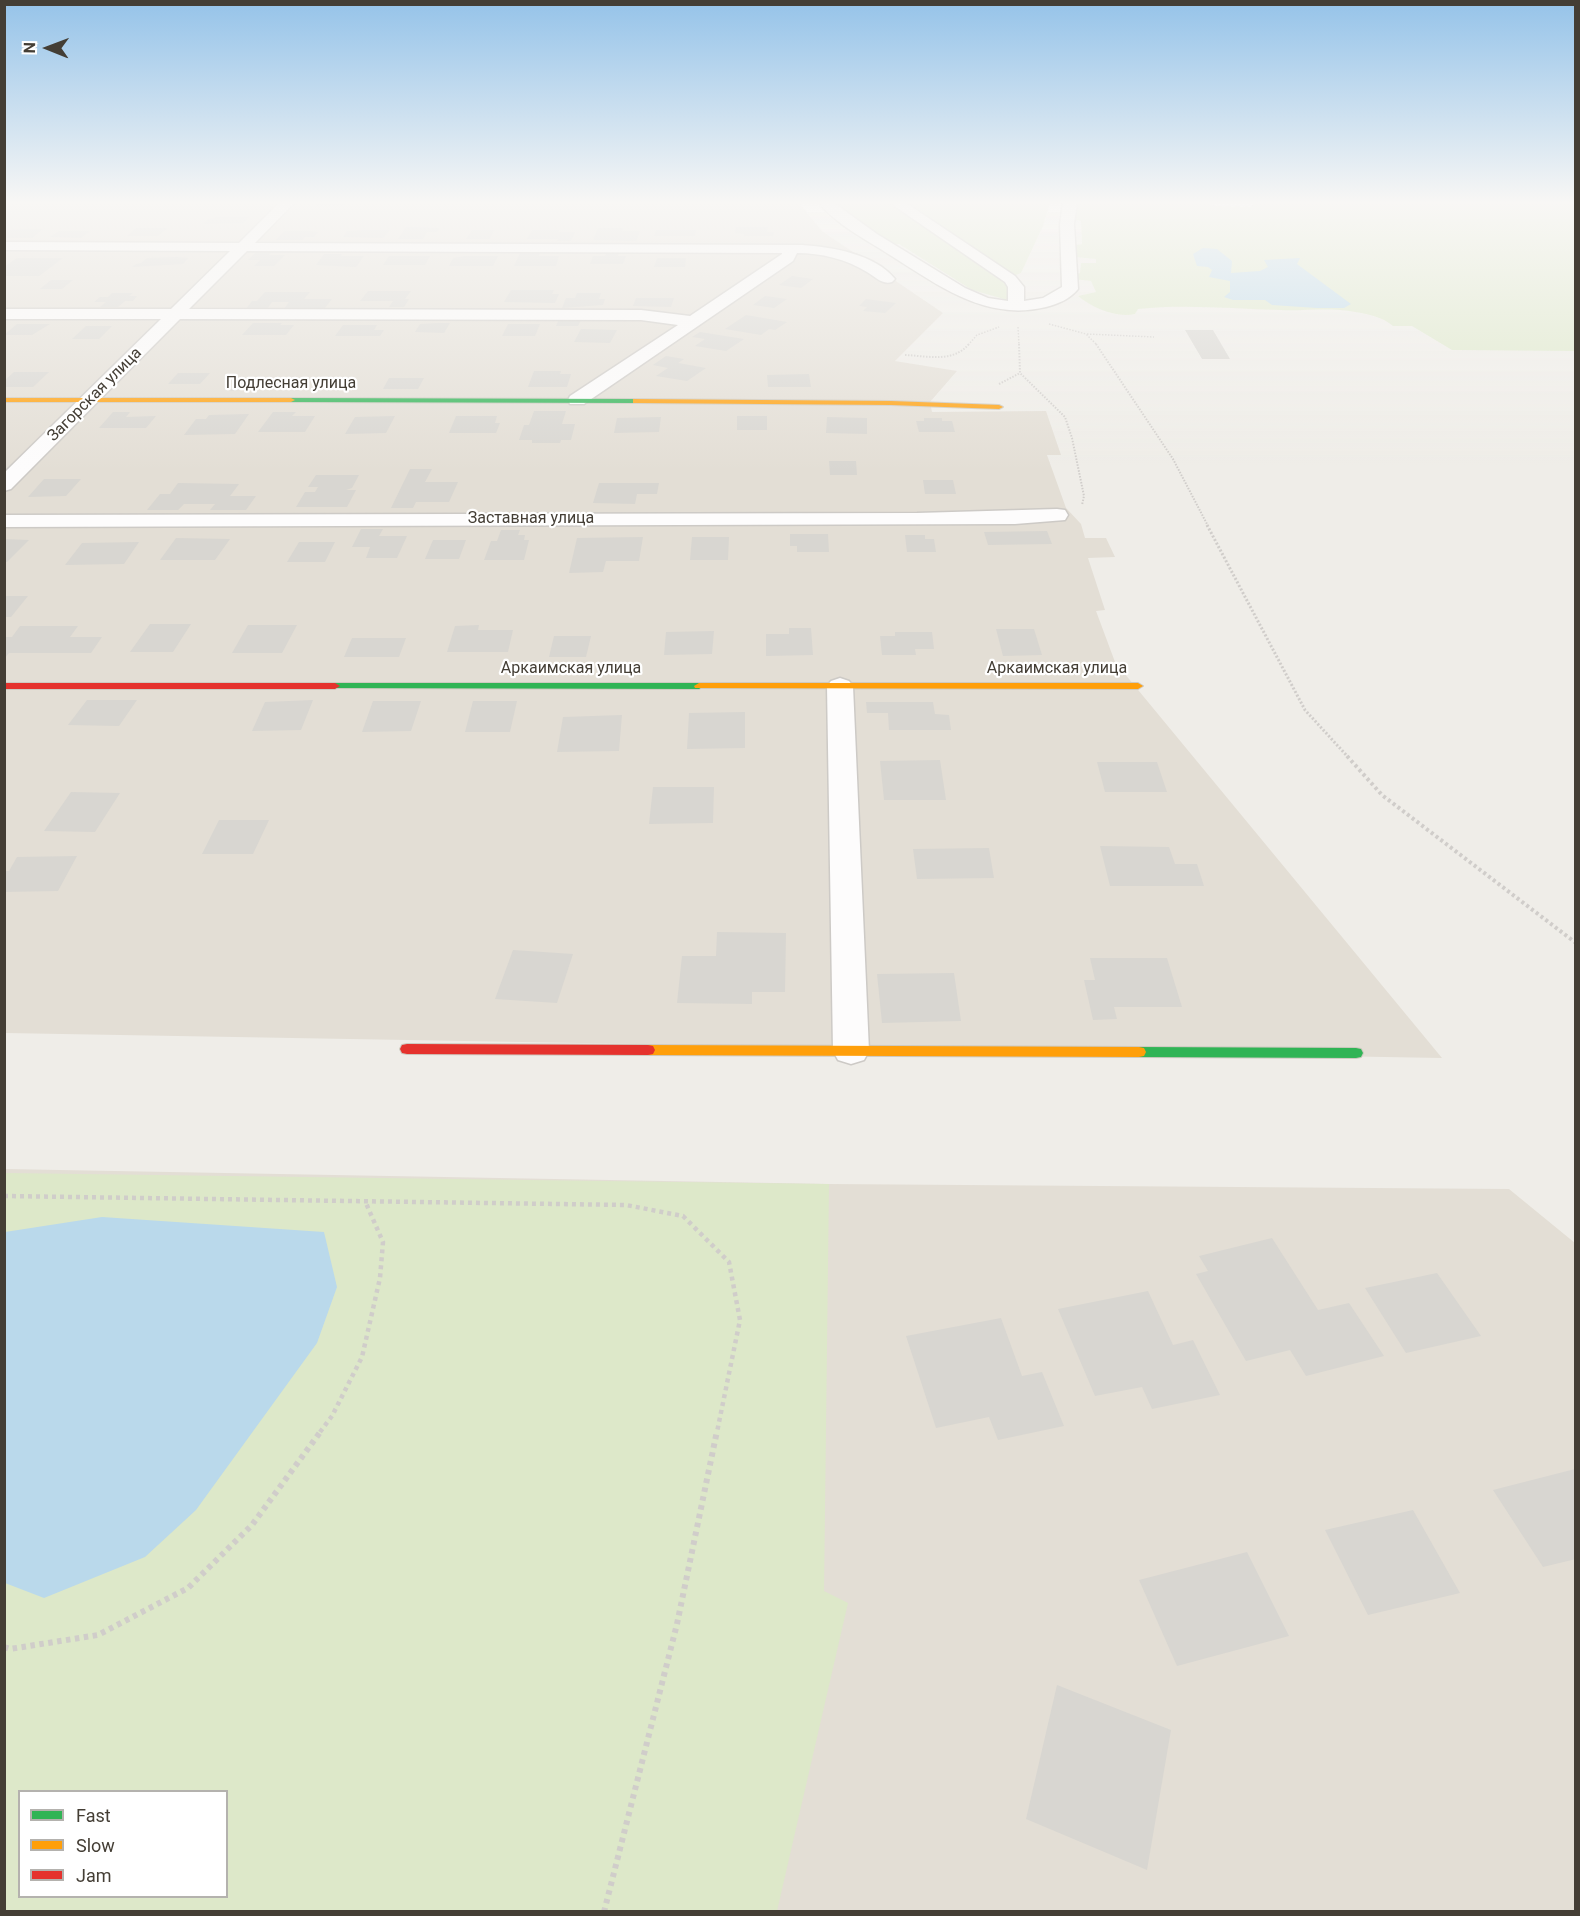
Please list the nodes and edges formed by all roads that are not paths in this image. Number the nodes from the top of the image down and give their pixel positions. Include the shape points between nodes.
1 (198, 292) edge
2 (738, 292) edge
3 (963, 292) edge
4 (1016, 292) edge
5 (1067, 292) edge
6 (1016, 310) junction
7 (4, 314) edge
8 (177, 314) junction
9 (695, 322) junction
10 (4, 400) edge
11 (90, 400) junction
12 (578, 400) junction
13 (999, 407) dead end
14 (4, 485) edge
15 (1057, 515) road end
16 (4, 521) edge
17 (4, 686) edge
18 (840, 686) junction
19 (1138, 686) dead end
20 (407, 1049) dead end
21 (851, 1051) junction
22 (1356, 1053) dead end

1 - 8 street, Загорская улица
2 - 9 street
3 - 6 street
4 - 6 street
5 - 6 street
7 - 8 street
8 - 9 street via 641,315
8 - 11 street, Загорская улица
9 - 12 street
10 - 11 street, Подлесная улица
11 - 12 street, Подлесная улица
11 - 14 street, Загорская улица
12 - 13 street, Подлесная улица
15 - 16 street, Заставная улица via 928,519
17 - 18 street, Аркаимская улица
18 - 19 street, Аркаимская улица
18 - 21 street
20 - 21 street
21 - 22 street

